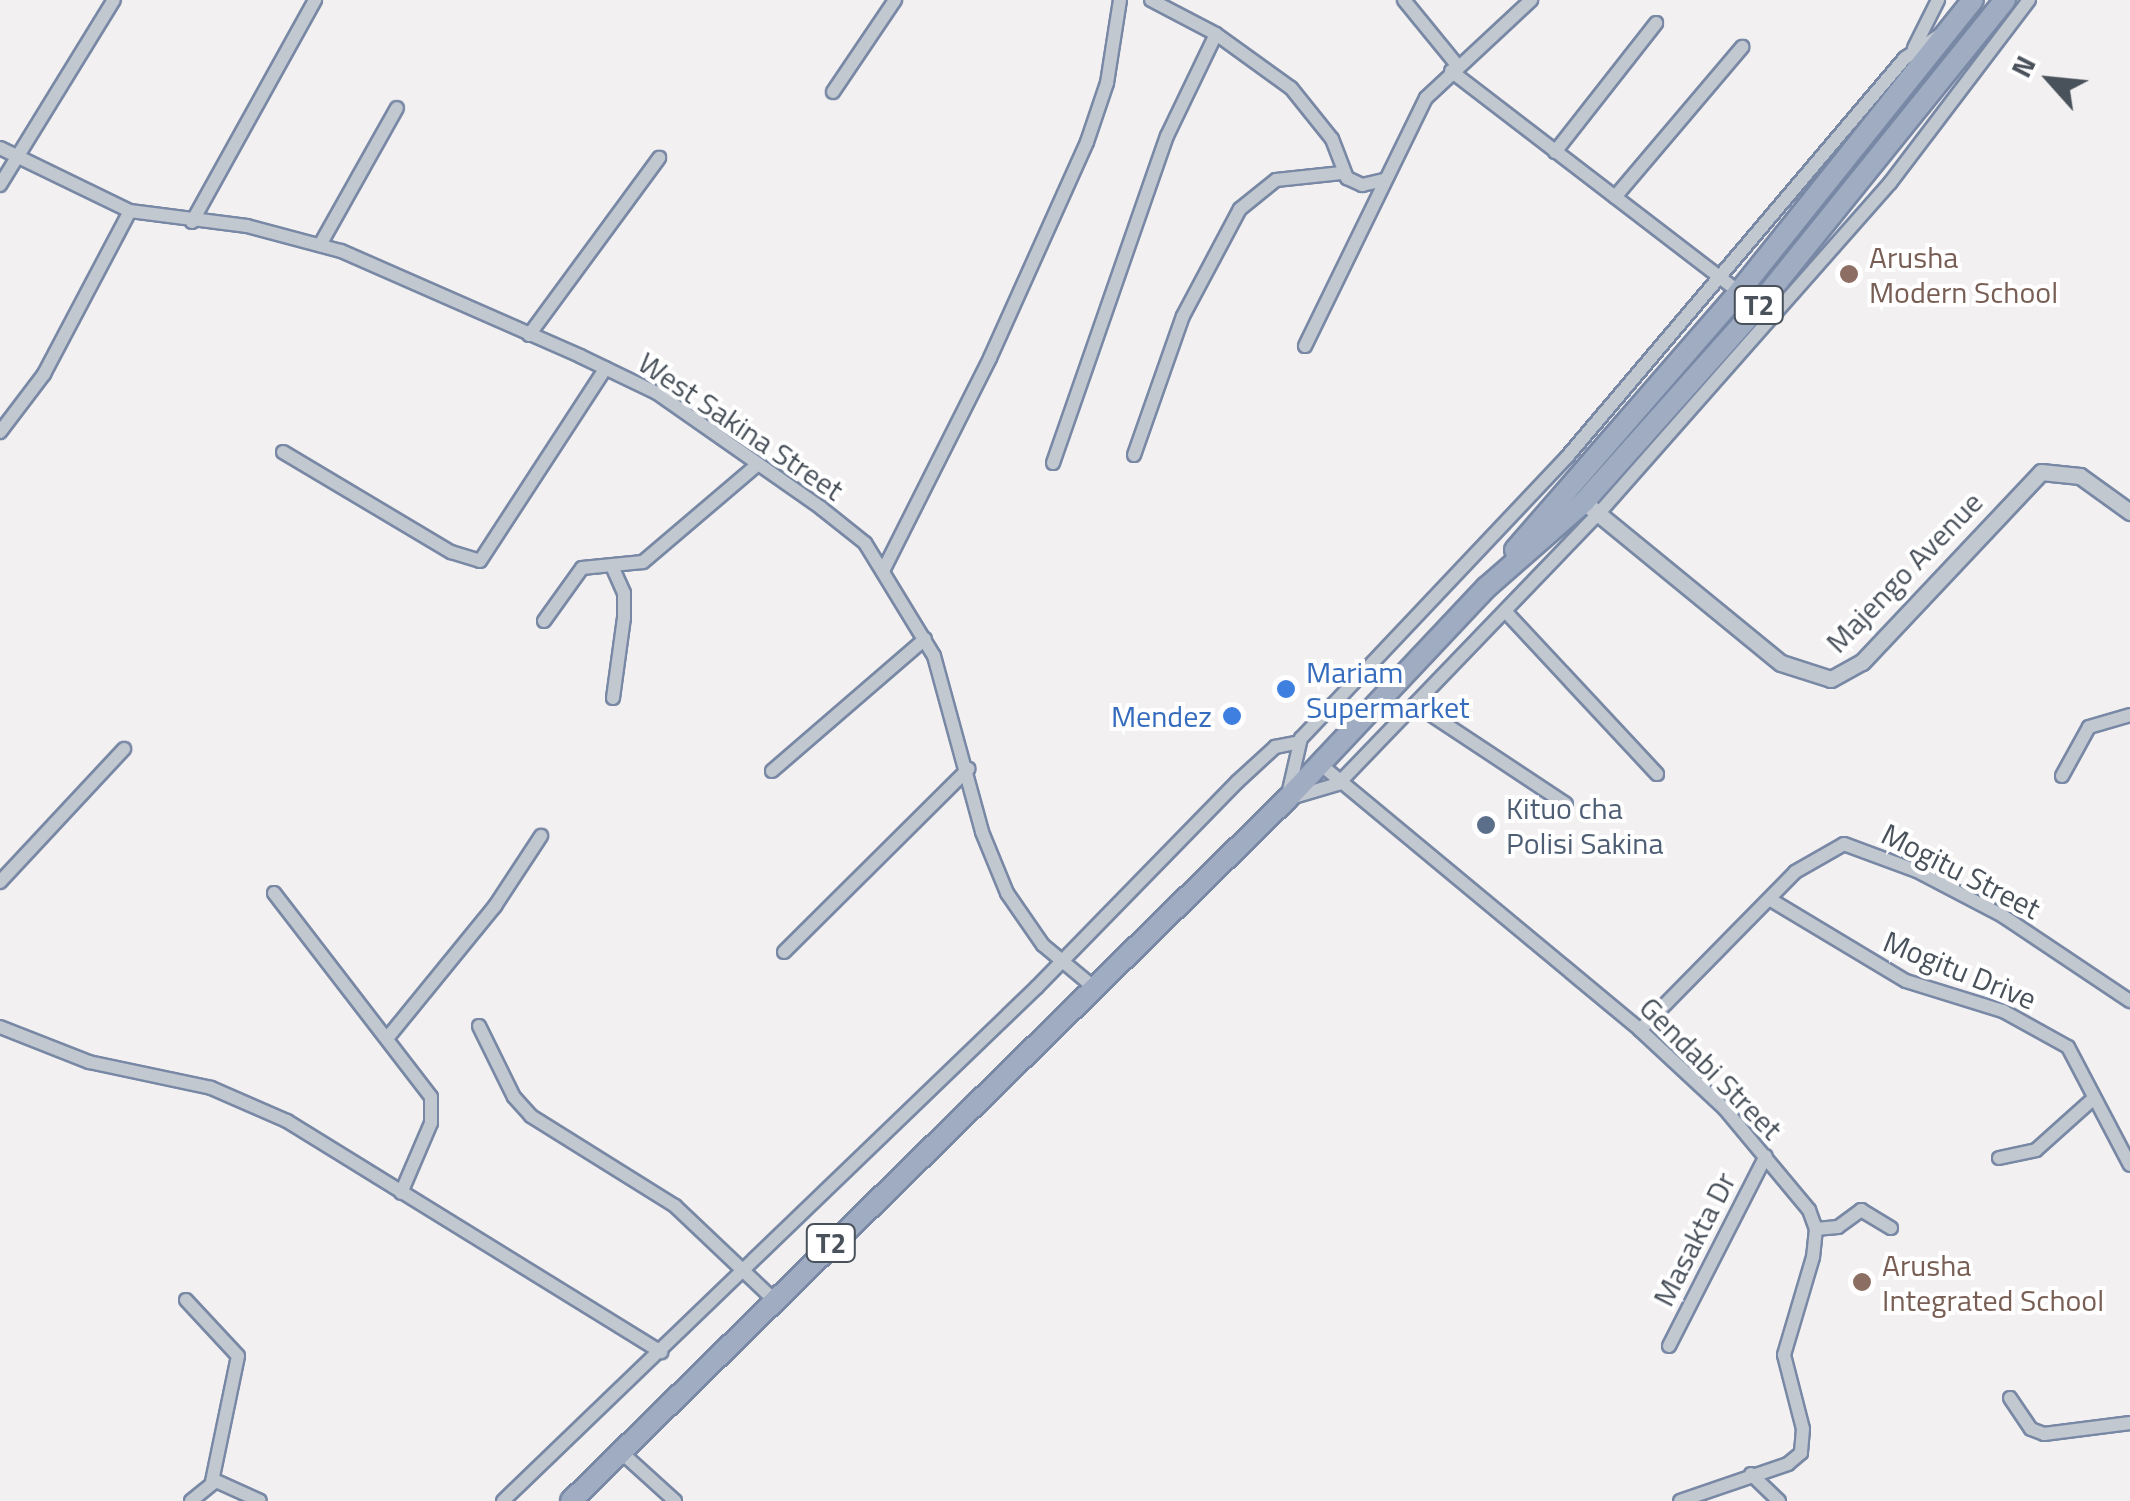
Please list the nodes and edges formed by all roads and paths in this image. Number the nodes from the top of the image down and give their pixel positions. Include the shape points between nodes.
1 (114, 0) edge
2 (314, 0) edge
3 (895, 0) edge
4 (1120, 0) edge
5 (1150, 0) edge
6 (1404, 0) edge
7 (1531, 0) edge
8 (1938, 0) edge
9 (1972, 0) edge
10 (2005, 0) edge
11 (2030, 0) edge
12 (1656, 23) dead end
13 (1948, 31) junction
14 (1216, 34) junction
15 (1742, 48) dead end
16 (1914, 50) junction
17 (1454, 68) junction
18 (834, 92) dead end
19 (398, 108) dead end
20 (0, 148) edge
21 (1555, 152) junction
22 (660, 158) dead end
23 (17, 160) junction
24 (1342, 173) junction
25 (1384, 180) junction
26 (0, 185) edge
27 (1615, 197) junction
28 (130, 211) junction
29 (192, 222) junction
30 (320, 244) junction
31 (1731, 285) junction
32 (529, 335) junction
33 (1306, 346) dead end
34 (606, 368) junction
35 (0, 432) edge
36 (282, 452) dead end
37 (1134, 455) dead end
38 (1053, 463) dead end
39 (758, 464) junction
40 (1594, 510) junction
41 (2130, 512) edge
42 (1546, 523) junction
43 (613, 568) junction
44 (884, 569) junction
45 (1504, 611) junction
46 (544, 621) dead end
47 (924, 639) junction
48 (612, 698) dead end
49 (1415, 704) junction
50 (2130, 715) edge
51 (1300, 742) junction
52 (124, 749) dead end
53 (1320, 764) junction
54 (968, 769) junction
55 (772, 771) dead end
56 (1658, 774) dead end
57 (2062, 776) dead end
58 (1338, 784) junction
59 (1287, 798) junction
60 (1566, 804) dead end
61 (541, 836) dead end
62 (0, 882) edge
63 (274, 893) dead end
64 (1771, 900) junction
65 (784, 952) dead end
66 (1061, 960) junction
67 (1090, 985) junction
68 (2130, 1001) edge
69 (479, 1026) dead end
70 (0, 1027) edge
71 (1640, 1030) junction
72 (389, 1036) junction
73 (2093, 1100) junction
74 (1766, 1156) junction
75 (2000, 1158) dead end
76 (2130, 1165) edge
77 (401, 1193) junction
78 (1891, 1228) dead end
79 (1816, 1229) junction
80 (738, 1269) junction
81 (186, 1300) dead end
82 (774, 1300) junction
83 (1669, 1346) dead end
84 (661, 1352) junction
85 (2010, 1398) dead end
86 (2130, 1424) edge
87 (621, 1452) junction
88 (1751, 1474) junction
89 (212, 1482) junction
90 (191, 1501) edge
91 (260, 1501) edge
92 (502, 1501) edge
93 (572, 1501) edge
94 (675, 1501) edge
95 (1680, 1501) edge
96 (1779, 1501) edge

1 - 23 street
2 - 29 street
3 - 18 street
4 - 44 street via 1107,83 1087,142 997,343
5 - 14 street
6 - 17 street
7 - 17 street
8 - 16 street
9 - 13 highway, T2
10 - 40 highway, T2
11 - 40 street via 1890,183
12 - 21 street
13 - 16 street
13 - 31 highway, T2
14 - 24 street via 1310,106 1332,139
14 - 38 street via 1167,136
15 - 27 street
16 - 31 street
17 - 21 street
17 - 25 street via 1410,124
19 - 30 street
20 - 23 street, West Sakina Street
21 - 27 street
22 - 32 street
23 - 26 street
23 - 28 street, West Sakina Street
24 - 25 street via 1362,185
24 - 37 street via 1276,180 1240,209 1183,316
25 - 33 street
27 - 31 street
28 - 29 street, West Sakina Street
28 - 35 street via 44,374
29 - 30 street, West Sakina Street via 247,226
30 - 32 street, West Sakina Street
31 - 42 highway, T2
31 - 51 street
32 - 34 street, West Sakina Street
34 - 36 street via 480,561 451,552
34 - 39 street, West Sakina Street via 657,392
39 - 43 street via 642,562
39 - 44 street, West Sakina Street via 865,543
40 - 41 street, Majengo Avenue via 1781,663 1831,679 1862,662 2040,472 2080,476
40 - 42 highway, T2
40 - 45 street
42 - 53 highway, T2
43 - 46 street via 582,568
43 - 48 street via 624,618
44 - 47 street, West Sakina Street
45 - 49 street
45 - 56 street
47 - 54 street, West Sakina Street via 948,688
47 - 55 street
49 - 58 street
49 - 60 street
50 - 57 street via 2089,727
51 - 59 street
51 - 66 street via 1275,746
52 - 62 street
53 - 58 street, Gendabi Street
53 - 59 highway, T2
54 - 65 street
54 - 66 street, West Sakina Street via 993,866 1024,920
58 - 59 street
58 - 71 street, Gendabi Street
59 - 67 highway, T2
61 - 72 street
63 - 72 street
64 - 68 street, Mogitu Street via 1828,848 1863,848 2003,916
64 - 71 street, Mogitu Street
64 - 73 street, Mogitu Drive via 1906,982 2030,1023 2078,1058
66 - 67 street, West Sakina Street
66 - 80 street
67 - 82 highway, T2
69 - 80 street via 514,1097 531,1116 674,1206
70 - 77 street via 89,1062 120,1064 240,1100 325,1140
71 - 74 street, Gendabi Street
72 - 77 street via 424,1084 432,1110
73 - 75 street via 2036,1150
73 - 76 street, Mogitu Drive
74 - 79 street, Gendabi Street
74 - 83 street, Masakta Dr
77 - 84 street
78 - 79 street via 1860,1210 1838,1227
79 - 88 street via 1784,1355 1804,1441 1794,1461
80 - 82 street
80 - 84 street
81 - 89 street via 238,1356
82 - 87 highway, T2
84 - 92 street
85 - 86 street via 2031,1429 2044,1434
87 - 93 highway, T2
87 - 94 street
88 - 95 street
88 - 96 street
89 - 90 street
89 - 91 street

